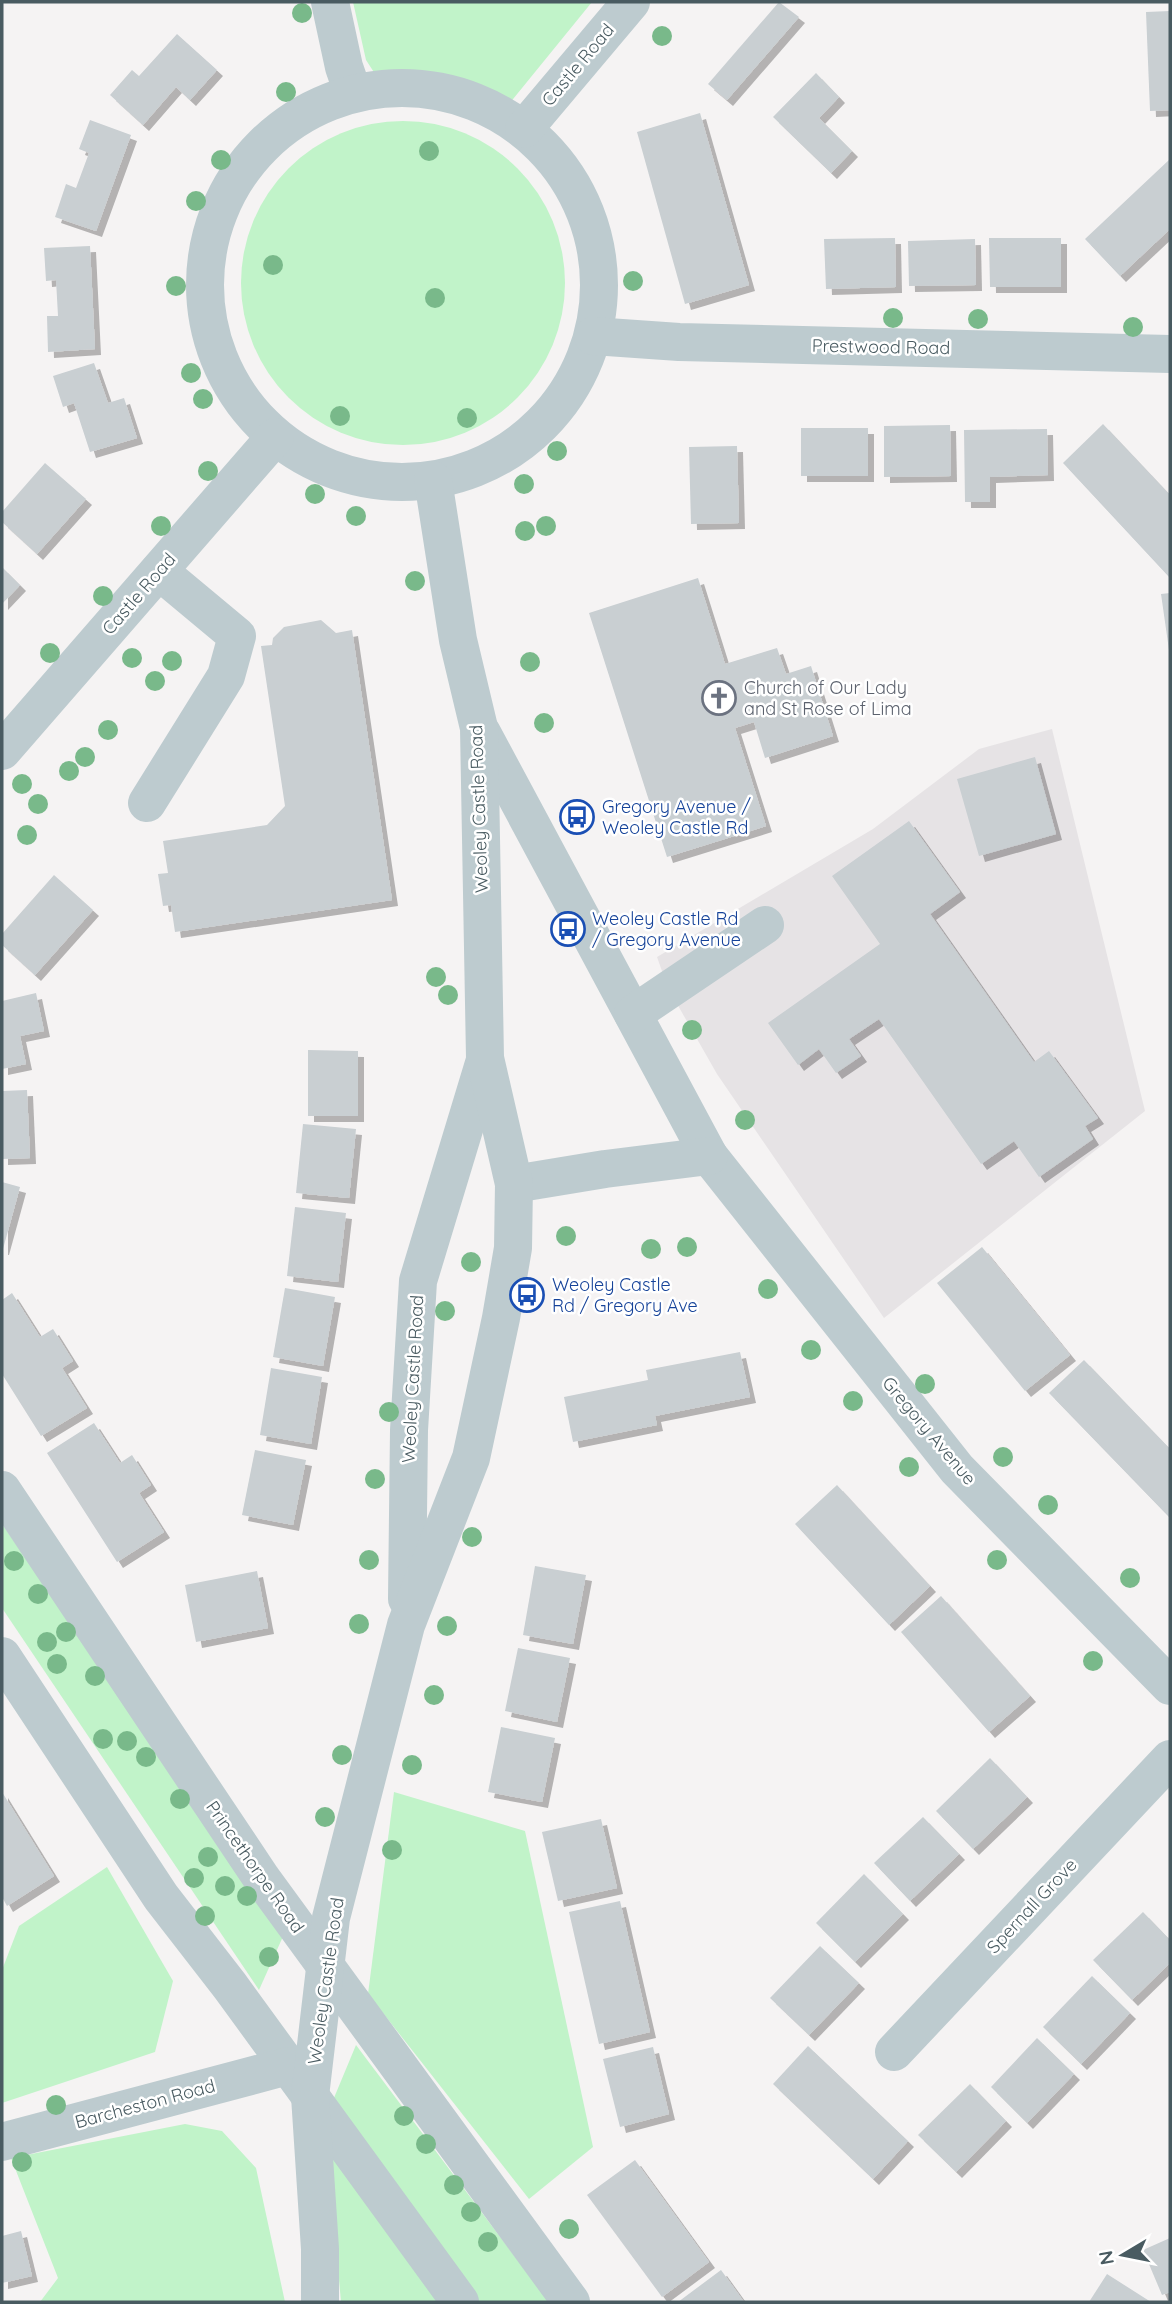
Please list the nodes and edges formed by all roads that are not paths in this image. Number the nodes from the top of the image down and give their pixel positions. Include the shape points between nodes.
1 (330, 2) edge
2 (631, 2) edge
3 (353, 93) junction
4 (524, 129) junction
5 (593, 335) junction
6 (1170, 354) edge
7 (275, 437) junction
8 (433, 480) junction
9 (159, 570) junction
10 (479, 728) junction
11 (2, 751) edge
12 (147, 803) dead end
13 (765, 925) dead end
14 (633, 1014) junction
15 (485, 1058) junction
16 (709, 1156) junction
17 (514, 1184) junction
18 (2, 1490) edge
19 (407, 1625) junction
20 (2, 1656) edge
21 (1170, 1686) edge
22 (1170, 1759) edge
23 (324, 1966) junction
24 (894, 2052) dead end
25 (288, 2066) junction
26 (310, 2096) junction
27 (2, 2142) edge
28 (320, 2302) edge
29 (460, 2302) edge
30 (571, 2302) edge

1 - 3 street
2 - 4 street, Castle Road
3 - 4 street via 401,86 451,93 497,111
3 - 7 street via 315,107 282,127 253,154 214,222 206,260 205,300 212,339 226,376 248,409
4 - 5 street via 565,173 585,210 597,251 599,293
5 - 6 street, Prestwood Road via 679,342
5 - 8 street via 576,378 551,416 517,446 477,468
7 - 8 street via 316,463 356,477 399,483
7 - 9 street, Castle Road
8 - 10 street, Weoley Castle Road via 458,640
9 - 11 street, Castle Road
9 - 12 street via 237,636 226,676
10 - 14 street, Gregory Avenue
10 - 15 street, Weoley Castle Road
13 - 14 street
14 - 16 street, Gregory Avenue
15 - 17 street, Weoley Castle Road
15 - 19 street, Weoley Castle Road via 418,1280 409,1430
16 - 17 street
16 - 21 street, Gregory Avenue via 957,1469
17 - 19 street, Weoley Castle Road via 513,1248 471,1458
18 - 23 street, Princethorpe Road
19 - 23 street, Weoley Castle Road via 331,1918
20 - 25 street via 161,1896
22 - 24 street, Spernall Grove
23 - 26 street, Weoley Castle Road
23 - 30 street, Princethorpe Road
25 - 26 street
25 - 27 street, Barcheston Road
26 - 28 street, Weoley Castle Road
26 - 29 street

